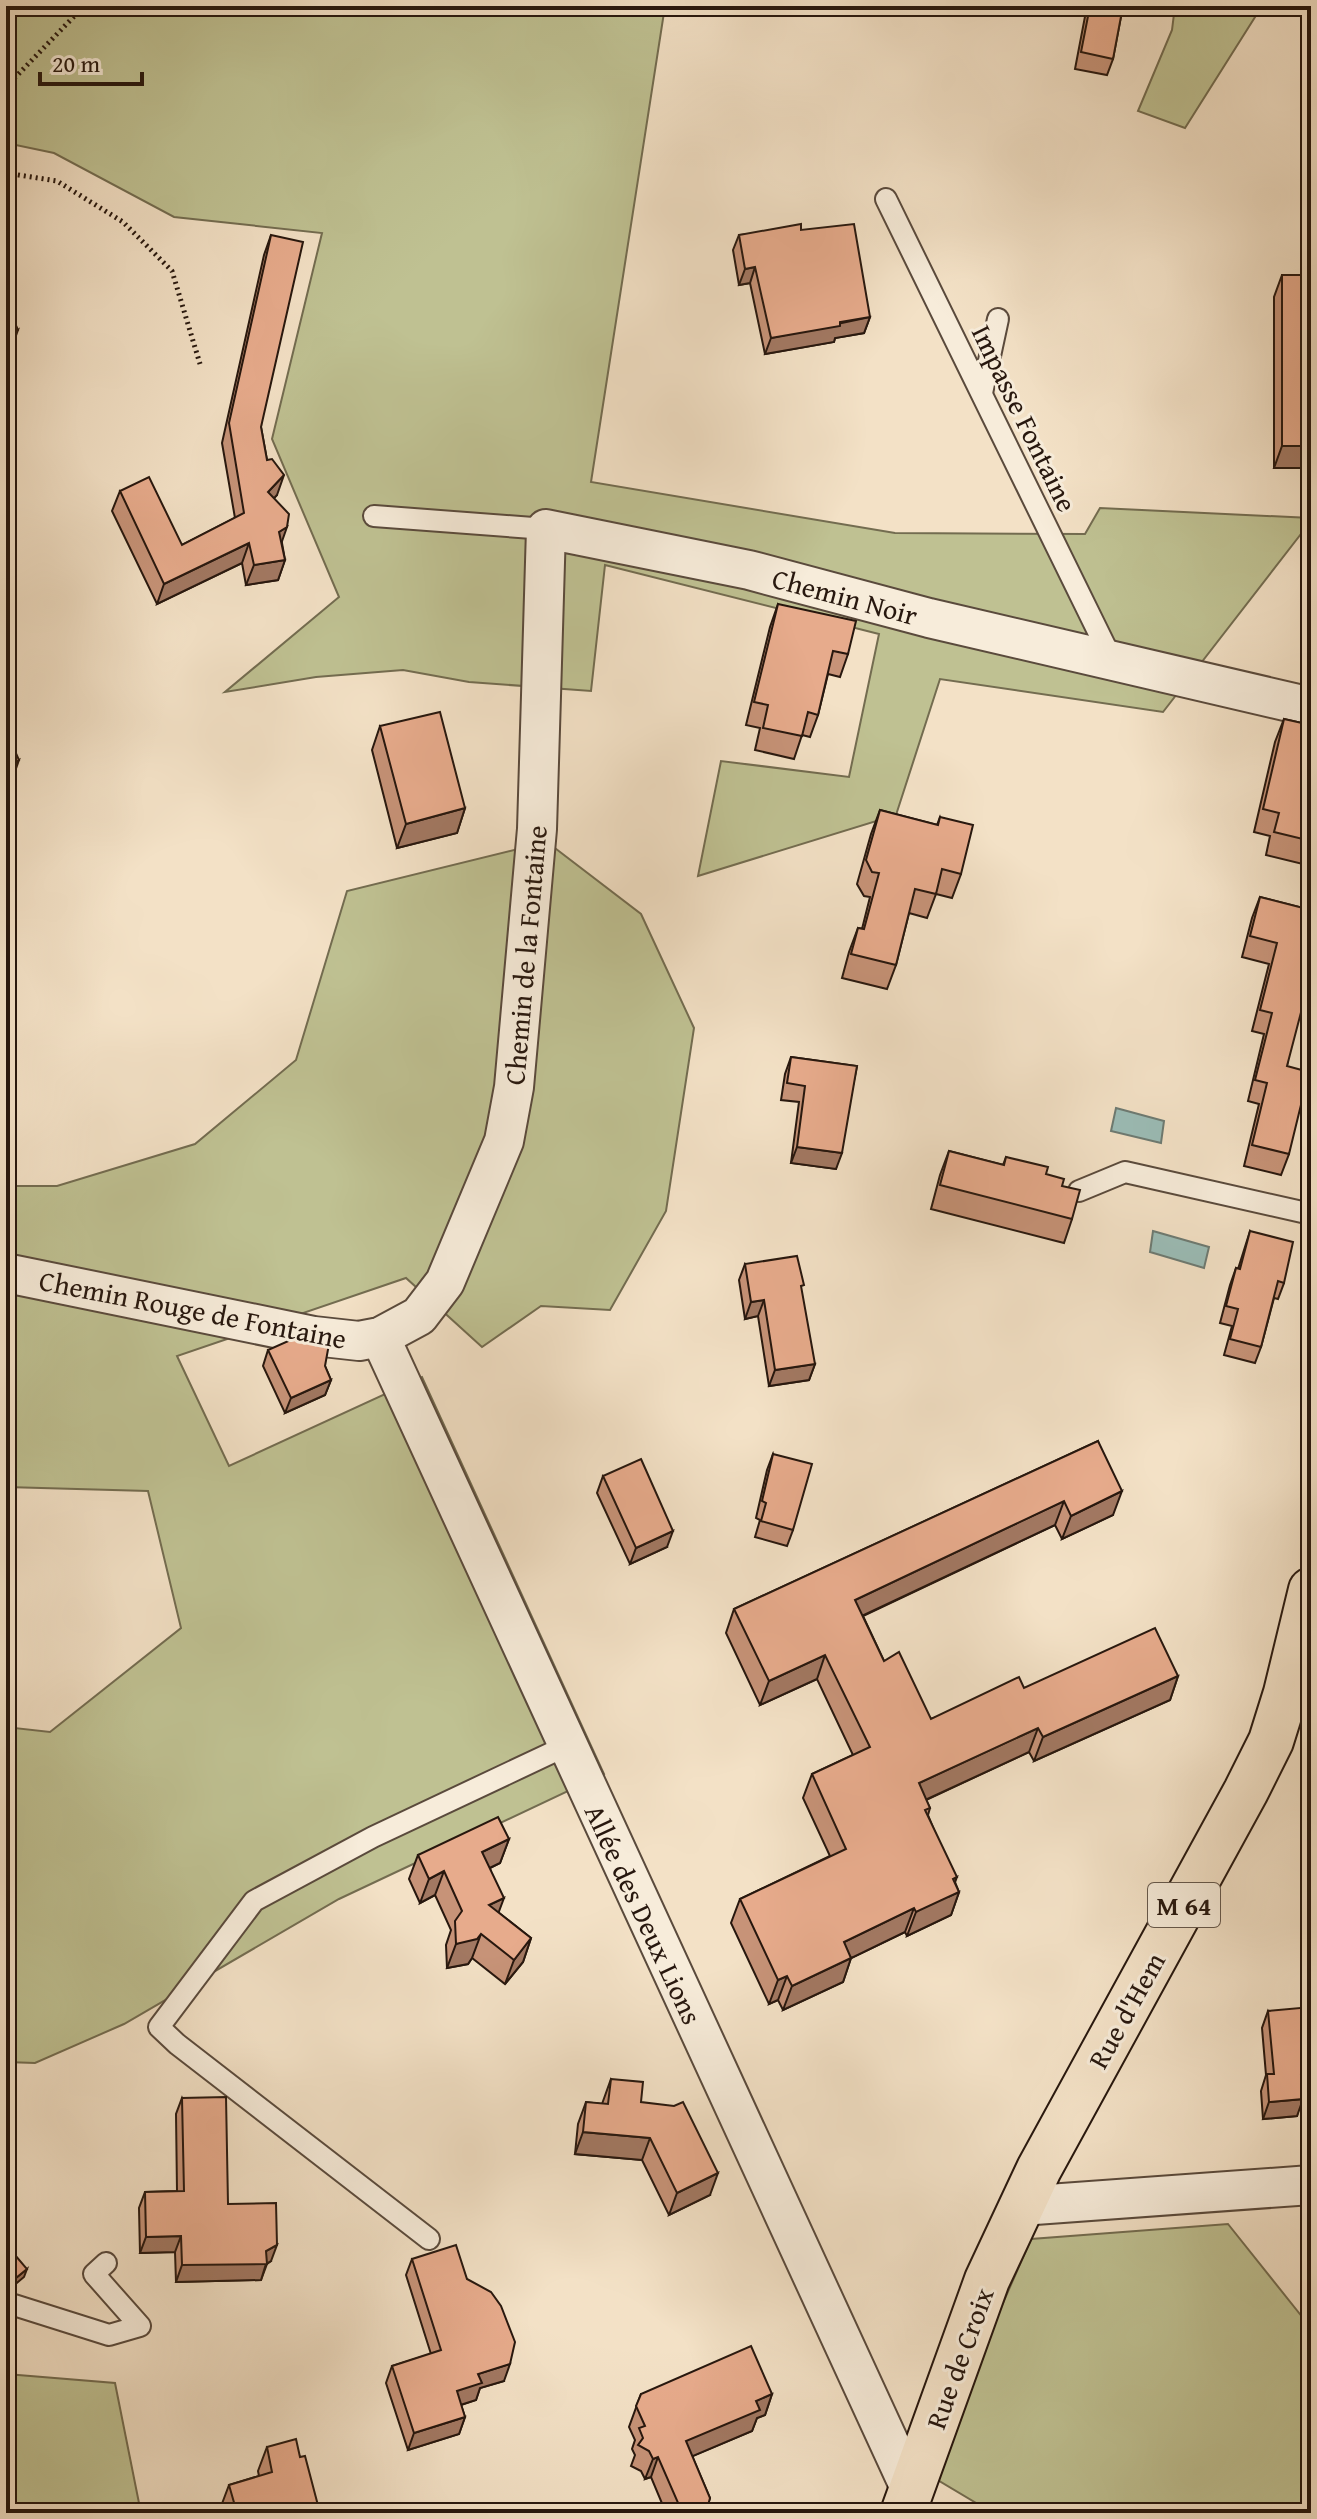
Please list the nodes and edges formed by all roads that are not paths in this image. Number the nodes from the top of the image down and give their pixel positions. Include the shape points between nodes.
1 (886, 199) dead end
2 (998, 319) dead end
3 (982, 393) junction
4 (374, 516) dead end
5 (546, 529) junction
6 (1113, 662) junction
7 (1311, 707) edge
8 (1079, 1191) edge
9 (1311, 1214) edge
10 (6, 1273) edge
11 (380, 1337) junction
12 (1311, 1590) edge
13 (566, 1746) junction
14 (1311, 2185) edge
15 (1021, 2206) junction
16 (429, 2239) dead end
17 (106, 2263) dead end
18 (6, 2308) edge
19 (907, 2502) edge

1 - 3 lane, Impasse Fontaine
2 - 3 lane
3 - 6 lane, Impasse Fontaine
4 - 5 lane, Chemin Noir
5 - 6 street, Chemin Noir via 749,570
5 - 11 street, Chemin de la Fontaine via 537,829 511,1112 496,1165 445,1282 419,1316
6 - 7 street, Chemin Noir
8 - 9 lane via 1125,1172
10 - 11 street, Chemin Rouge de Fontaine via 314,1336 359,1341
11 - 13 street, Allée des Deux Lions
12 - 15 main road, Rue d'Hem / M 64 via 1271,1741
13 - 16 lane via 373,1837 254,1901 159,2027
13 - 19 street, Allée des Deux Lions
14 - 15 street
15 - 19 main road, Rue de Croix / M 64 via 987,2280
17 - 18 lane via 94,2274 140,2326 109,2335 14,2305

